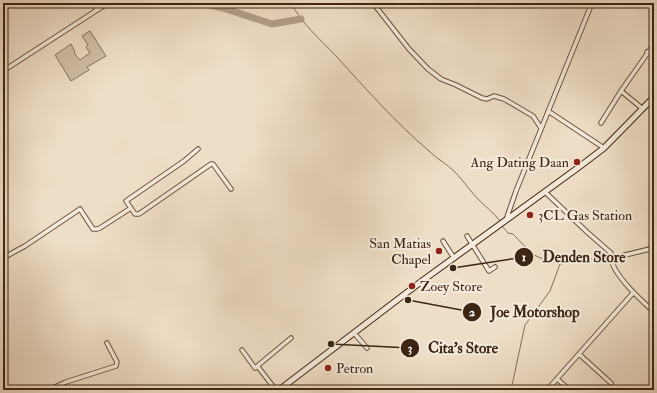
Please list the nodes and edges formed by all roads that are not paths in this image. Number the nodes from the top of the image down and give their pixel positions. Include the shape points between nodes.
1 (92, 3) edge
2 (108, 3) edge
3 (373, 3) edge
4 (592, 3) edge
5 (97, 10) junction
6 (654, 44) edge
7 (647, 52) junction
8 (654, 57) edge
9 (3, 71) edge
10 (621, 91) junction
11 (654, 97) edge
12 (643, 109) junction
13 (548, 111) junction
14 (600, 123) dead end
15 (541, 128) junction
16 (604, 148) junction
17 (198, 149) dead end
18 (231, 189) dead end
19 (545, 192) junction
20 (131, 208) junction
21 (504, 223) junction
22 (467, 236) dead end
23 (443, 241) dead end
24 (473, 245) junction
25 (654, 248) edge
26 (3, 258) edge
27 (454, 258) junction
28 (613, 258) junction
29 (495, 266) dead end
30 (633, 293) junction
31 (654, 312) edge
32 (354, 333) junction
33 (291, 338) dead end
34 (107, 343) dead end
35 (367, 348) dead end
36 (242, 350) dead end
37 (579, 354) junction
38 (258, 367) junction
39 (557, 379) junction
40 (611, 383) dead end
41 (48, 390) edge
42 (278, 390) edge
43 (547, 390) edge
44 (570, 390) edge

1 - 5 street
2 - 5 street
3 - 15 street via 418,60 436,76 482,98 494,96 504,99 533,116
4 - 13 street
5 - 9 street
6 - 7 street
7 - 8 street
7 - 10 street
10 - 12 street
10 - 14 street
11 - 12 main road
12 - 16 main road
13 - 15 street
13 - 16 street
15 - 21 street
16 - 19 main road
17 - 20 street via 126,201
18 - 20 street via 211,164 139,214
19 - 21 main road
19 - 28 street via 611,253
20 - 26 street via 97,229 93,228 80,210
21 - 24 main road
22 - 24 street
23 - 27 street
24 - 27 main road
24 - 29 street via 489,271
25 - 28 street
27 - 32 main road
28 - 30 street via 615,269
30 - 31 street
30 - 37 street
32 - 35 street
32 - 42 main road
33 - 38 street
34 - 41 street via 117,362 116,366
36 - 38 street via 255,368
37 - 39 street
37 - 40 street
38 - 42 street
39 - 43 street
39 - 44 street

